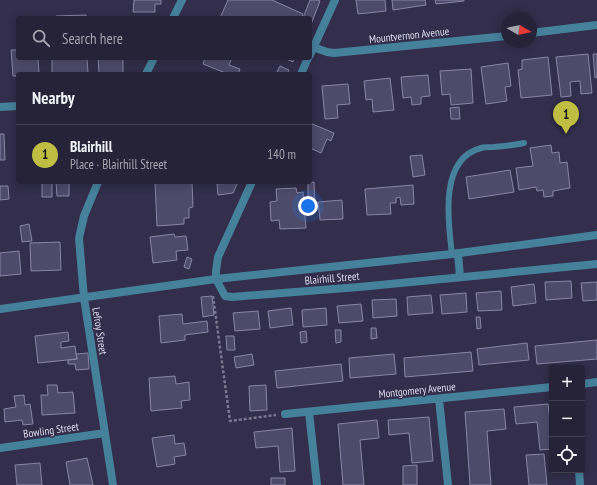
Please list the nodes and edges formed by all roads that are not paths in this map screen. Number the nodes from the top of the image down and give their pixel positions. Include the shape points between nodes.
1 (182, 0) edge
2 (335, 0) edge
3 (174, 16) edge
4 (597, 25) edge
5 (537, 32) edge
6 (501, 37) edge
7 (312, 51) edge
8 (153, 60) edge
9 (307, 60) edge
10 (147, 72) edge
11 (302, 72) edge
12 (16, 106) edge
13 (0, 107) edge
14 (524, 143) dead end
15 (97, 184) edge
16 (251, 184) edge
17 (597, 235) edge
18 (455, 253) junction
19 (597, 264) edge
20 (460, 277) junction
21 (213, 279) junction
22 (84, 298) junction
23 (0, 310) edge
24 (597, 382) edge
25 (585, 384) edge
26 (549, 387) edge
27 (439, 399) junction
28 (309, 412) junction
29 (285, 414) road end
30 (105, 433) junction
31 (0, 448) edge
32 (579, 473) edge
33 (113, 485) edge
34 (317, 485) edge
35 (448, 485) edge
36 (580, 485) edge

1 - 3 street
2 - 7 street
4 - 5 street
6 - 7 street, Mountvernon Avenue via 334,53
8 - 10 street
9 - 11 street
12 - 13 street
14 - 18 lane via 481,148 462,159 456,168 452,176 449,206 449,226
15 - 22 street, Lefroy Street via 84,216 79,238
16 - 21 street via 218,257
17 - 18 street, Blairhill Street
18 - 20 street
18 - 21 street, Blairhill Street
19 - 20 street, Blairhill Street
20 - 21 street, Blairhill Street via 232,297 225,296
21 - 22 street, Blairhill Street
22 - 23 street, Blairhill Street
22 - 30 street, Lefroy Street
24 - 25 street
26 - 27 street, Montgomery Avenue
27 - 28 street, Montgomery Avenue
27 - 35 street
28 - 29 street, Montgomery Avenue
28 - 34 street
30 - 31 street, Bowling Street
30 - 33 street, Lefroy Street
32 - 36 street

